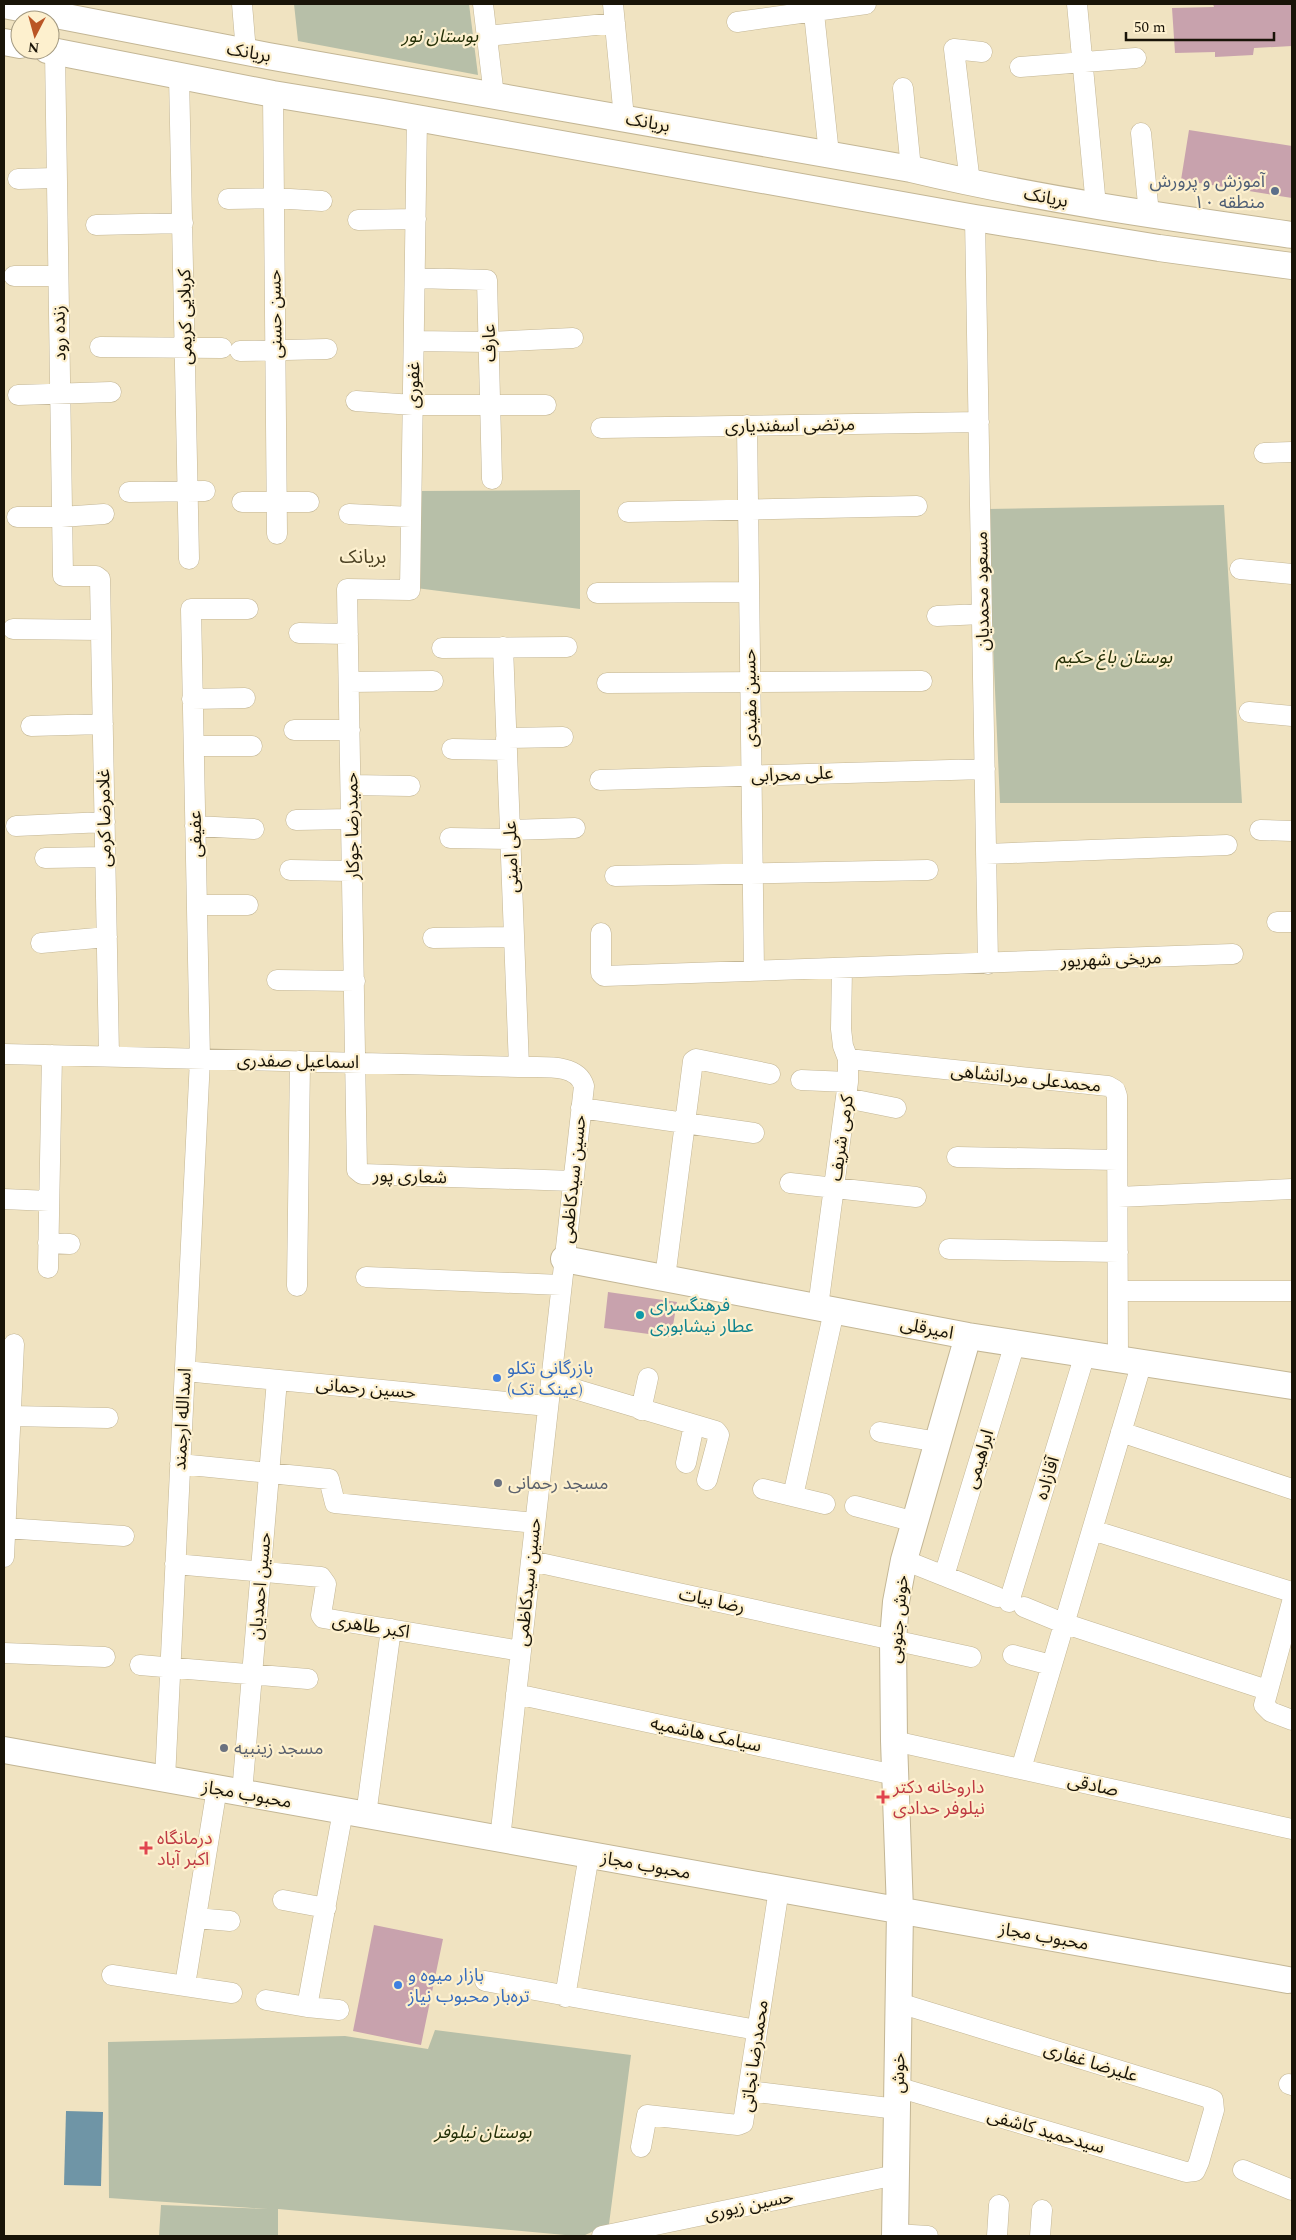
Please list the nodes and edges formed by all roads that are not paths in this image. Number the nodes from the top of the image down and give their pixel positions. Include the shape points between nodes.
1 (242, 4) edge
2 (483, 4) edge
3 (866, 4) edge
4 (1077, 4) edge
5 (4, 5) edge
6 (813, 7) edge
7 (618, 9) edge
8 (737, 22) dead end
9 (487, 36) junction
10 (246, 52) junction
11 (982, 52) dead end
12 (60, 53) edge
13 (1136, 58) dead end
14 (51, 60) edge
15 (1082, 62) junction
16 (1020, 67) dead end
17 (179, 75) junction
18 (903, 88) dead end
19 (273, 94) junction
20 (494, 96) junction
21 (417, 118) junction
22 (624, 118) junction
23 (1141, 133) dead end
24 (829, 154) junction
25 (911, 169) junction
26 (56, 178) junction
27 (18, 179) dead end
28 (970, 183) junction
29 (823, 191) junction
30 (228, 198) dead end
31 (274, 198) junction
32 (322, 200) dead end
33 (1096, 206) junction
34 (1149, 214) junction
35 (975, 218) junction
36 (416, 219) junction
37 (358, 220) dead end
38 (183, 224) junction
39 (96, 225) dead end
40 (1292, 235) edge
41 (1292, 266) edge
42 (14, 276) dead end
43 (58, 276) junction
44 (414, 278) junction
45 (573, 338) dead end
46 (414, 341) junction
47 (489, 342) junction
48 (100, 347) dead end
49 (185, 347) junction
50 (327, 349) dead end
51 (275, 350) junction
52 (60, 392) junction
53 (111, 392) dead end
54 (18, 394) dead end
55 (356, 401) dead end
56 (490, 404) junction
57 (412, 405) junction
58 (546, 405) dead end
59 (978, 422) junction
60 (747, 425) junction
61 (601, 428) dead end
62 (1292, 452) edge
63 (1264, 453) dead end
64 (492, 479) dead end
65 (197, 491) junction
66 (129, 492) dead end
67 (242, 502) dead end
68 (277, 502) junction
69 (310, 502) dead end
70 (917, 506) dead end
71 (748, 510) junction
72 (628, 512) dead end
73 (104, 514) dead end
74 (349, 514) dead end
75 (17, 517) dead end
76 (411, 517) junction
77 (61, 518) junction
78 (277, 534) dead end
79 (190, 559) dead end
80 (1240, 569) dead end
81 (1292, 574) edge
82 (100, 579) joint
83 (347, 589) joint
84 (749, 592) junction
85 (597, 593) dead end
86 (248, 609) dead end
87 (982, 614) junction
88 (937, 616) dead end
89 (13, 629) dead end
90 (101, 630) junction
91 (299, 633) dead end
92 (348, 634) junction
93 (567, 647) dead end
94 (442, 648) dead end
95 (503, 648) junction
96 (433, 681) dead end
97 (922, 681) dead end
98 (348, 682) junction
99 (750, 682) junction
100 (607, 683) dead end
101 (246, 698) dead end
102 (192, 699) junction
103 (1249, 712) dead end
104 (1292, 716) edge
105 (102, 724) junction
106 (31, 726) dead end
107 (294, 730) dead end
108 (350, 730) junction
109 (563, 737) dead end
110 (507, 744) junction
111 (194, 746) junction
112 (252, 746) dead end
113 (452, 749) dead end
114 (985, 769) junction
115 (751, 775) junction
116 (600, 780) dead end
117 (351, 785) junction
118 (410, 786) dead end
119 (352, 819) junction
120 (296, 820) dead end
121 (105, 822) junction
122 (16, 826) dead end
123 (195, 826) junction
124 (575, 828) dead end
125 (254, 829) dead end
126 (1260, 830) dead end
127 (1292, 831) edge
128 (510, 834) junction
129 (450, 838) dead end
130 (1227, 845) dead end
131 (986, 854) junction
132 (105, 857) junction
133 (45, 858) dead end
134 (290, 870) dead end
135 (928, 870) dead end
136 (352, 871) junction
137 (752, 873) junction
138 (615, 876) dead end
139 (197, 905) junction
140 (248, 905) dead end
141 (601, 933) dead end
142 (107, 937) junction
143 (514, 937) junction
144 (433, 938) dead end
145 (41, 943) dead end
146 (1233, 954) dead end
147 (988, 964) junction
148 (842, 968) junction
149 (754, 971) junction
150 (277, 980) dead end
151 (355, 980) junction
152 (4, 1054) edge
153 (52, 1055) junction
154 (109, 1056) junction
155 (200, 1059) junction
156 (848, 1059) junction
157 (300, 1061) junction
158 (356, 1063) junction
159 (519, 1067) junction
160 (770, 1074) dead end
161 (801, 1080) dead end
162 (584, 1086) joint
163 (847, 1090) junction
164 (581, 1108) junction
165 (896, 1108) dead end
166 (685, 1123) junction
167 (754, 1133) dead end
168 (957, 1157) dead end
169 (1118, 1160) junction
170 (573, 1181) junction
171 (790, 1183) dead end
172 (834, 1188) junction
173 (1292, 1189) edge
174 (1118, 1196) junction
175 (916, 1197) dead end
176 (4, 1199) edge
177 (49, 1200) junction
178 (48, 1243) junction
179 (70, 1244) dead end
180 (948, 1249) dead end
181 (1118, 1252) junction
182 (564, 1259) junction
183 (48, 1268) dead end
184 (366, 1277) dead end
185 (665, 1278) junction
186 (561, 1285) junction
187 (297, 1286) dead end
188 (1292, 1291) edge
189 (1118, 1292) junction
190 (826, 1309) junction
191 (968, 1336) junction
192 (1015, 1343) junction
193 (14, 1344) dead end
194 (1085, 1354) junction
195 (1130, 1360) junction
196 (185, 1371) junction
197 (648, 1378) dead end
198 (277, 1380) junction
199 (550, 1382) junction
200 (1292, 1386) edge
201 (548, 1406) junction
202 (641, 1410) junction
203 (11, 1416) junction
204 (108, 1418) dead end
205 (694, 1425) junction
206 (880, 1432) dead end
207 (1121, 1432) junction
208 (938, 1442) junction
209 (686, 1463) dead end
210 (180, 1464) junction
211 (269, 1474) junction
212 (6, 1477) edge
213 (707, 1480) dead end
214 (1292, 1489) edge
215 (763, 1490) dead end
216 (793, 1496) junction
217 (826, 1504) dead end
218 (855, 1506) dead end
219 (915, 1522) junction
220 (535, 1523) junction
221 (5, 1528) junction
222 (1092, 1530) junction
223 (124, 1536) dead end
224 (4, 1557) edge
225 (904, 1560) junction
226 (531, 1561) junction
227 (175, 1564) junction
228 (261, 1573) junction
229 (944, 1576) junction
230 (1292, 1592) edge
231 (1010, 1602) junction
232 (1291, 1611) edge
233 (1064, 1623) junction
234 (391, 1629) junction
235 (894, 1639) junction
236 (521, 1651) junction
237 (4, 1652) edge
238 (1013, 1655) dead end
239 (105, 1656) dead end
240 (971, 1657) dead end
241 (140, 1665) dead end
242 (1051, 1666) junction
243 (170, 1668) junction
244 (252, 1674) junction
245 (308, 1679) dead end
246 (1267, 1690) junction
247 (516, 1694) junction
248 (1292, 1720) edge
249 (894, 1740) junction
250 (4, 1750) edge
251 (1021, 1769) junction
252 (895, 1775) junction
253 (164, 1779) junction
254 (230, 1790) junction
255 (355, 1813) junction
256 (1292, 1828) edge
257 (500, 1839) junction
258 (589, 1855) junction
259 (779, 1889) junction
260 (283, 1900) dead end
261 (326, 1908) junction
262 (900, 1910) junction
263 (196, 1918) junction
264 (230, 1922) dead end
265 (112, 1975) dead end
266 (1290, 1977) edge
267 (485, 1981) dead end
268 (185, 1986) junction
269 (232, 1993) dead end
270 (565, 1997) junction
271 (266, 2000) dead end
272 (899, 2003) junction
273 (307, 2007) junction
274 (339, 2010) dead end
275 (757, 2030) junction
276 (748, 2091) junction
277 (897, 2098) junction
278 (641, 2147) dead end
279 (1243, 2170) dead end
280 (1195, 2171) joint
281 (896, 2174) junction
282 (1292, 2190) edge
283 (998, 2204) dead end
284 (1042, 2210) dead end
285 (895, 2235) edge
286 (602, 2236) edge
287 (928, 2236) edge
288 (997, 2236) edge
289 (1040, 2236) edge

1 - 10 street
2 - 9 street
3 - 6 street
4 - 15 street
5 - 10 main road, بریانک
6 - 8 street
6 - 24 street
7 - 9 street
7 - 22 street
9 - 20 street
10 - 20 main road, بریانک
11 - 28 street via 954,49
12 - 17 main road, بریانک
13 - 15 street
14 - 26 street, زنده رود
15 - 16 street
15 - 33 street
17 - 19 main road, بریانک
17 - 38 street, کربلایی کریمی
18 - 25 street
19 - 21 main road, بریانک
19 - 31 street, حسن حسنی
20 - 22 main road, بریانک
21 - 29 main road, بریانک
21 - 36 street, غفوری
22 - 24 main road, بریانک
23 - 34 street
24 - 25 main road, بریانک
24 - 29 main road
25 - 28 main road, بریانک
26 - 27 street
26 - 43 street, زنده رود
28 - 33 main road, بریانک
29 - 35 main road, بریانک
30 - 31 street
31 - 32 street
31 - 51 street, حسن حسنی
33 - 34 main road, بریانک
34 - 40 main road, بریانک
35 - 41 main road, بریانک
35 - 59 street, مسعود محمدیان
36 - 37 street
36 - 44 street, غفوری
38 - 39 street
38 - 49 street, کربلایی کریمی
42 - 43 street
43 - 52 street, زنده رود
44 - 46 street, غفوری
44 - 47 street, عارف via 487,280
45 - 47 street
46 - 47 street
46 - 57 street, غفوری
47 - 56 street, عارف
48 - 49 street
49 - 51 street
49 - 65 street, کربلایی کریمی
50 - 51 street
51 - 68 street, حسن حسنی
52 - 53 street
52 - 54 street
52 - 77 street, زنده رود
55 - 57 street
56 - 57 street
56 - 58 street
56 - 64 street, عارف
57 - 76 street, غفوری
59 - 60 street, مرتضی اسفندیاری
59 - 87 street, مسعود محمدیان
60 - 61 street, مرتضی اسفندیاری
60 - 71 street, حسین مفیدی
62 - 63 street
65 - 66 street
65 - 79 street, کربلایی کریمی
67 - 68 street
68 - 69 street
68 - 78 street, حسن حسنی
70 - 71 street
71 - 72 street
71 - 84 street, حسین مفیدی
73 - 77 street
74 - 76 street
75 - 77 street
76 - 83 street, غفوری via 410,590
77 - 82 street, زنده رود via 63,576 96,576
80 - 81 street
82 - 90 street, غلامرضا کرمی
83 - 92 street, حمیدرضا جوکار
84 - 85 street
84 - 99 street, حسین مفیدی
86 - 102 street, عفیفی via 191,609
87 - 88 street
87 - 114 street, مسعود محمدیان
89 - 90 street
90 - 105 street, غلامرضا کرمی
91 - 92 street
92 - 98 street, حمیدرضا جوکار
93 - 95 street
94 - 95 street
95 - 110 street, علی امینی
96 - 98 street
97 - 99 street
98 - 108 street, حمیدرضا جوکار
99 - 100 street
99 - 115 street, حسین مفیدی
101 - 102 street
102 - 111 street, عفیفی
103 - 104 street
105 - 106 street
105 - 121 street, غلامرضا کرمی
107 - 108 street
108 - 117 street, حمیدرضا جوکار
109 - 110 street
110 - 113 street
110 - 128 street, علی امینی
111 - 112 street
111 - 123 street, عفیفی
114 - 115 street, علی محرابی
114 - 131 street, مسعود محمدیان
115 - 116 street, علی محرابی
115 - 137 street, حسین مفیدی
117 - 118 street
117 - 119 street, حمیدرضا جوکار
119 - 120 street
119 - 136 street, حمیدرضا جوکار
121 - 122 street
121 - 132 street, غلامرضا کرمی
123 - 125 street
123 - 139 street, عفیفی
124 - 128 street
126 - 127 street
128 - 129 street
128 - 143 street, علی امینی
130 - 131 street
131 - 147 street, مسعود محمدیان
132 - 133 street
132 - 142 street, غلامرضا کرمی
134 - 136 street
135 - 137 street
136 - 151 street, حمیدرضا جوکار
137 - 138 street
137 - 149 street, حسین مفیدی
139 - 140 street
139 - 155 street, عفیفی
141 - 149 street, مریخی شهریور via 601,973 604,976
142 - 145 street
142 - 154 street, غلامرضا کرمی
143 - 144 street
143 - 159 street, علی امینی
146 - 147 street, مریخی شهریور
147 - 148 street, مریخی شهریور
148 - 149 street, مریخی شهریور
148 - 156 street, کرمی شریف via 842,1046
150 - 151 street
151 - 158 street, حمیدرضا جوکار
152 - 153 street, اسماعیل صفدری
153 - 154 street, اسماعیل صفدری
153 - 177 street
154 - 155 street, اسماعیل صفدری
155 - 157 street, اسماعیل صفدری
155 - 196 street, اسدالله ارجمند
156 - 163 street, کرمی شریف
156 - 169 street, محمدعلی مردانشاهی via 1108,1086 1115,1090 1117,1096
157 - 158 street, اسماعیل صفدری
157 - 187 street
158 - 159 street, اسماعیل صفدری
158 - 170 street, شعاری پور via 358,1174
159 - 162 street, اسماعیل صفدری via 570,1070 578,1074
160 - 166 street via 696,1059 693,1061
161 - 163 street
162 - 164 street, حسین سیدکاظمی
163 - 165 street
163 - 172 street, کرمی شریف
164 - 166 street
164 - 170 street, حسین سیدکاظمی
166 - 167 street
166 - 185 street
168 - 169 street
169 - 174 street, محمدعلی مردانشاهی
170 - 182 street, حسین سیدکاظمی
171 - 172 street
172 - 175 street
172 - 190 street, کرمی شریف
173 - 174 street
174 - 181 street, محمدعلی مردانشاهی
176 - 177 street
177 - 178 street
178 - 179 street
178 - 183 street
180 - 181 street
181 - 189 street, محمدعلی مردانشاهی
182 - 185 main road, امیرقلی
182 - 186 street, حسین سیدکاظمی
184 - 186 street
185 - 190 main road, امیرقلی
186 - 199 street, حسین سیدکاظمی
188 - 189 street
189 - 195 street, محمدعلی مردانشاهی
190 - 191 main road, امیرقلی
190 - 216 street, کرمی شریف
191 - 192 main road, امیرقلی
191 - 208 main road, خوش جنوبی
192 - 194 main road, امیرقلی
192 - 229 street, ابراهیمی
193 - 203 street
194 - 195 main road, امیرقلی
194 - 231 street, آقازاده
195 - 200 main road, امیرقلی
195 - 207 street
196 - 198 street, حسین رحمانی
196 - 210 street, اسدالله ارجمند
197 - 202 street
198 - 201 street, حسین رحمانی
198 - 211 street, حسین احمدیان
199 - 201 street, حسین سیدکاظمی
199 - 202 street
201 - 220 street, حسین سیدکاظمی
202 - 205 street
203 - 204 street
203 - 212 street
205 - 209 street
205 - 213 street via 716,1431 719,1435
206 - 208 street
207 - 214 street
207 - 222 street
208 - 219 main road, خوش جنوبی
210 - 211 street
210 - 227 street, اسدالله ارجمند
211 - 220 street via 329,1479 335,1503
211 - 228 street, حسین احمدیان
212 - 221 street
215 - 216 street
216 - 217 street
218 - 219 street
219 - 225 main road, خوش جنوبی
220 - 226 street, حسین سیدکاظمی
221 - 223 street
221 - 224 street
222 - 230 street
222 - 233 street
225 - 229 street
225 - 235 main road, خوش جنوبی via 896,1602
226 - 235 street, رضا بیات
226 - 236 street, حسین سیدکاظمی
227 - 228 street
227 - 243 street, اسدالله ارجمند
228 - 234 street, اکبر طاهری via 321,1578 326,1584 323,1618
228 - 244 street, حسین احمدیان
229 - 231 street
231 - 233 street
232 - 246 street
233 - 242 street
233 - 246 street
234 - 236 street, اکبر طاهری
234 - 255 street
235 - 240 street, رضا بیات
235 - 249 main road, خوش جنوبی
236 - 247 street, حسین سیدکاظمی
237 - 239 street
238 - 242 street
241 - 243 street
242 - 251 street
243 - 244 street
243 - 253 street, اسدالله ارجمند
244 - 245 street
244 - 254 street, حسین احمدیان
246 - 248 street via 1264,1705 1271,1712
247 - 252 street, سیامک هاشمیه
247 - 257 street, حسین سیدکاظمی
249 - 251 street, صادقی
249 - 252 main road, خوش جنوبی
250 - 253 main road, محبوب مجاز
251 - 256 street, صادقی
252 - 262 main road, خوش جنوبی
253 - 254 main road, محبوب مجاز
254 - 255 main road, محبوب مجاز
254 - 263 street, حسین احمدیان
255 - 257 main road, محبوب مجاز
255 - 261 street
257 - 258 main road, محبوب مجاز
258 - 259 main road, محبوب مجاز
258 - 270 street
259 - 262 main road, محبوب مجاز
259 - 275 street, محمدرضا نجاتی
260 - 261 street
261 - 273 street
262 - 266 main road, محبوب مجاز
262 - 272 main road, خوش
263 - 264 street
263 - 268 street, حسین احمدیان
265 - 268 street
267 - 270 street
268 - 269 street
270 - 275 street
271 - 273 street
272 - 277 main road, خوش
272 - 280 street, علیرضا غفاری via 1213,2100 1214,2110
273 - 274 street
275 - 276 street, محمدرضا نجاتی
276 - 277 street, سیدحمید کاشفی
276 - 278 street, محمدرضا نجاتی via 742,2123 738,2125 647,2115
277 - 280 street, سیدحمید کاشفی via 1186,2172
277 - 281 main road, خوش
279 - 282 street
281 - 285 main road, خوش
281 - 286 street, حسین زیوری
283 - 288 street
284 - 289 street
285 - 287 street

